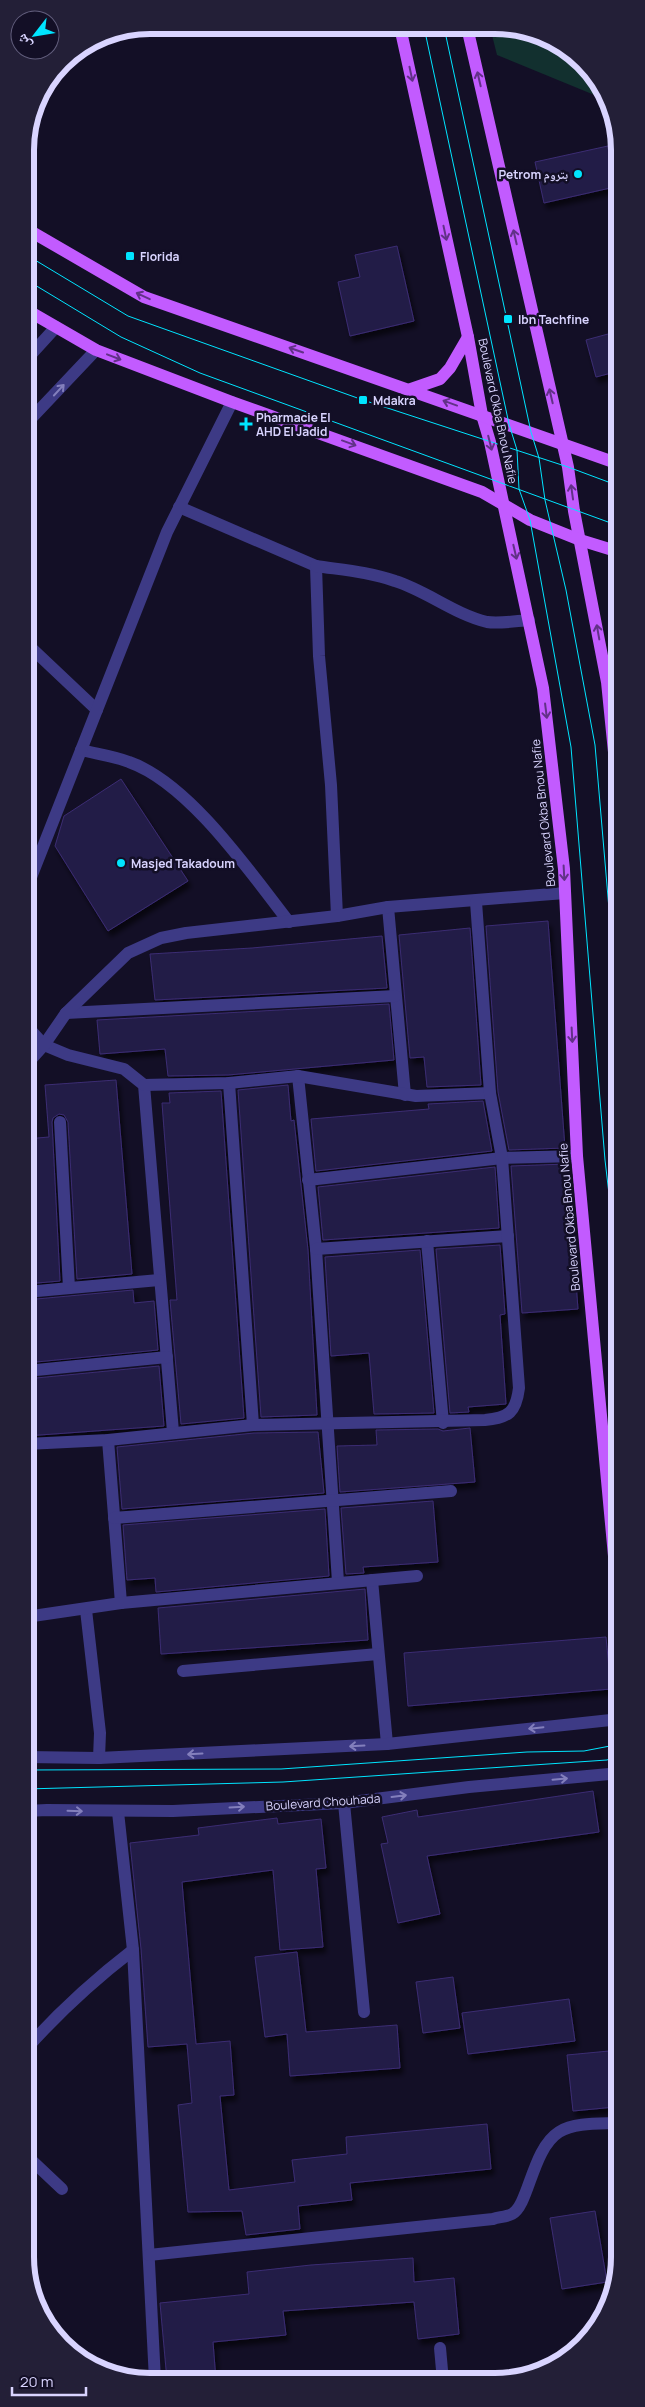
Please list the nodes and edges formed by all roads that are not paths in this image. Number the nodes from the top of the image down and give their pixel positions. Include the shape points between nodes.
1 (402, 34) edge
2 (470, 34) edge
3 (34, 233) edge
4 (34, 314) edge
5 (56, 327) junction
6 (468, 337) junction
7 (96, 350) junction
8 (34, 351) edge
9 (411, 389) junction
10 (232, 402) junction
11 (34, 415) edge
12 (482, 415) junction
13 (562, 443) junction
14 (611, 461) edge
15 (504, 504) junction
16 (179, 507) junction
17 (580, 540) junction
18 (611, 550) edge
19 (316, 566) junction
20 (529, 620) junction
21 (34, 650) edge
22 (97, 710) junction
23 (611, 722) edge
24 (81, 750) junction
25 (34, 870) edge
26 (565, 893) junction
27 (476, 902) junction
28 (388, 907) junction
29 (337, 916) junction
30 (289, 922) junction
31 (395, 996) junction
32 (66, 1013) junction
33 (34, 1034) edge
34 (44, 1045) junction
35 (34, 1056) edge
36 (298, 1076) junction
37 (229, 1083) junction
38 (144, 1085) junction
39 (490, 1094) junction
40 (405, 1095) junction
41 (60, 1122) dead end
42 (577, 1156) junction
43 (502, 1158) junction
44 (308, 1180) junction
45 (508, 1236) junction
46 (427, 1241) junction
47 (316, 1249) junction
48 (159, 1280) junction
49 (69, 1288) junction
50 (34, 1291) edge
51 (167, 1357) junction
52 (34, 1370) edge
53 (443, 1423) junction
54 (253, 1425) junction
55 (328, 1425) junction
56 (173, 1432) junction
57 (108, 1440) junction
58 (34, 1444) edge
59 (451, 1492) dead end
60 (332, 1501) junction
61 (611, 1515) edge
62 (114, 1518) junction
63 (417, 1576) dead end
64 (372, 1580) junction
65 (338, 1582) junction
66 (121, 1603) junction
67 (86, 1610) junction
68 (34, 1616) edge
69 (378, 1654) junction
70 (183, 1672) dead end
71 (611, 1720) edge
72 (387, 1744) junction
73 (34, 1757) edge
74 (100, 1758) junction
75 (611, 1774) edge
76 (344, 1803) junction
77 (34, 1811) edge
78 (118, 1812) junction
79 (133, 1950) junction
80 (364, 2012) dead end
81 (34, 2040) edge
82 (611, 2124) edge
83 (34, 2163) edge
84 (62, 2189) dead end
85 (149, 2255) junction
86 (440, 2348) dead end
87 (154, 2373) edge
88 (442, 2373) edge

1 -> 6 main road, Boulevard Okba Bnou Nafie
13 -> 2 main road
9 -> 3 main road via 144,297
4 - 5 main road
5 - 7 main road
5 - 8 street
6 - 9 main road via 440,379
6 - 12 main road, Boulevard Okba Bnou Nafie
7 -> 10 main road
11 -> 7 street
12 -> 9 main road
10 -> 15 main road via 482,492
10 - 16 street
12 - 13 main road
12 -> 15 main road, Boulevard Okba Bnou Nafie
13 - 14 main road
17 -> 13 main road
15 - 17 main road via 530,520
15 -> 20 main road, Boulevard Okba Bnou Nafie
16 - 19 street
16 - 22 street
17 - 18 main road
23 -> 17 main road via 607,682
19 - 20 street via 394,580 488,622
19 - 29 street
20 -> 26 main road, Boulevard Okba Bnou Nafie via 543,688
21 - 22 street
22 - 24 street
24 - 25 street
24 - 30 street via 130,762 177,790 230,847
26 - 27 street
26 -> 42 main road, Boulevard Okba Bnou Nafie
27 - 28 street
27 - 39 street
28 - 29 street
28 - 31 street
29 - 30 street
30 - 32 street via 161,938 128,954
31 - 32 street
31 - 40 street
32 - 34 street
33 - 34 street
34 - 35 street
34 - 38 street via 68,1055 124,1069
36 - 37 street
36 - 40 street
36 - 44 street
37 - 38 street
37 - 54 street
38 - 48 street
39 - 40 street
39 - 43 street
41 - 49 street
42 - 43 street
42 - 61 main road, Boulevard Okba Bnou Nafie
43 - 44 street
43 - 45 street
44 - 47 street
45 - 46 street
45 - 53 street via 518,1401 512,1411 501,1419
46 - 47 street
46 - 53 street
47 - 55 street
48 - 49 street
48 - 51 street
49 - 50 street
51 - 52 street
51 - 56 street
53 - 55 street
54 - 55 street
54 - 56 street
55 - 60 street
56 - 57 street
57 - 58 street
57 - 62 street
59 - 60 street
60 - 62 street
60 - 65 street
62 - 66 street
63 - 64 street
64 - 65 street
64 - 69 street
65 - 66 street
66 - 67 street
67 - 68 street
67 - 74 street
69 - 70 street
69 - 72 street
71 -> 72 street
72 -> 74 street
73 - 74 street
76 -> 75 street, Boulevard Chouhada
78 -> 76 street, Boulevard Chouhada
76 - 80 street
77 -> 78 street, Boulevard Chouhada
78 - 79 street
79 - 81 street via 95,1980
79 - 85 street
82 - 85 street via 572,2127 558,2133 533,2167 523,2200 512,2214 493,2219
83 - 84 street
85 - 87 street
86 - 88 street

